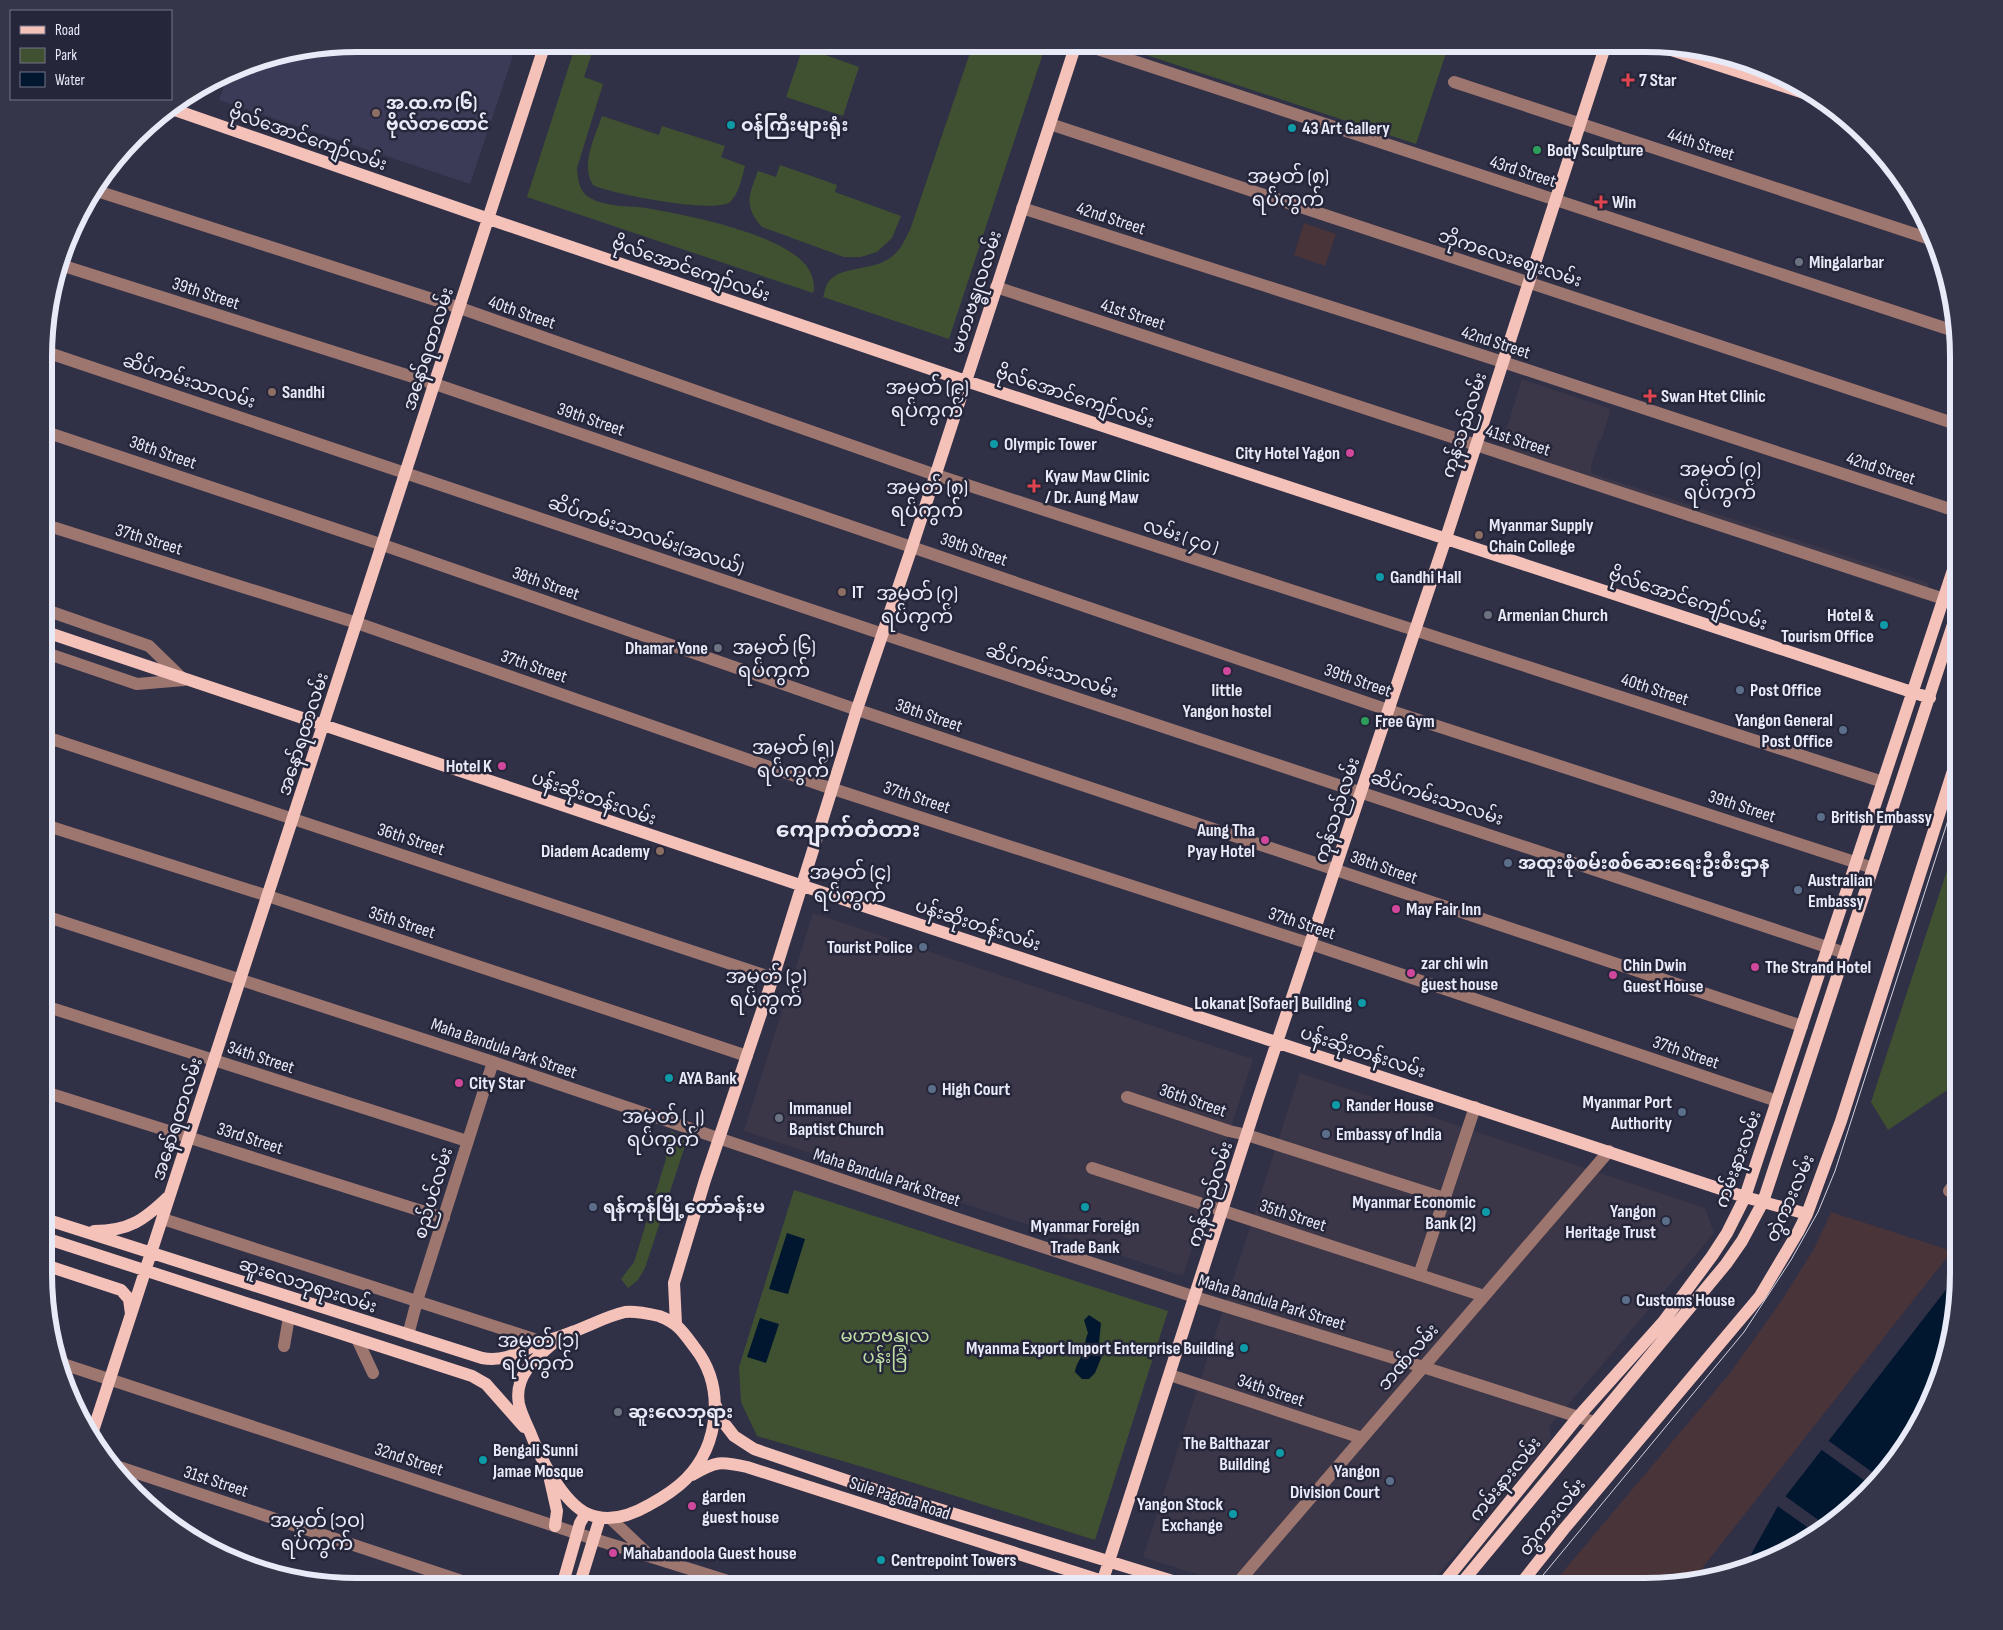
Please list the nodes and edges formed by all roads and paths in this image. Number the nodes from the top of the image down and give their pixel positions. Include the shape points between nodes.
1 (542, 52) edge
2 (1073, 52) edge
3 (1106, 52) edge
4 (1603, 52) edge
5 (1689, 56) edge
6 (1454, 82) dead end
7 (1787, 87) edge
8 (178, 111) edge
9 (1580, 123) junction
10 (1050, 124) junction
11 (101, 192) edge
12 (1555, 200) junction
13 (1022, 208) junction
14 (489, 219) junction
15 (1925, 236) edge
16 (67, 267) edge
17 (1528, 283) junction
18 (996, 287) junction
19 (460, 308) junction
20 (1949, 328) edge
21 (52, 354) edge
22 (1502, 362) junction
23 (967, 380) junction
24 (435, 384) junction
25 (1950, 422) edge
26 (52, 434) edge
27 (1476, 444) junction
28 (407, 472) junction
29 (932, 474) junction
30 (1950, 509) edge
31 (52, 527) edge
32 (1446, 538) junction
33 (383, 545) junction
34 (907, 545) junction
35 (1950, 580) edge
36 (1944, 599) junction
37 (52, 612) edge
38 (358, 623) junction
39 (1415, 630) junction
40 (879, 632) junction
41 (52, 634) edge
42 (1950, 635) edge
43 (52, 655) edge
44 (1921, 667) junction
45 (184, 680) junction
46 (1892, 684) junction
47 (1913, 692) junction
48 (1930, 698) junction
49 (853, 708) junction
50 (1388, 710) junction
51 (1904, 718) junction
52 (324, 726) junction
53 (52, 740) edge
54 (1883, 782) junction
55 (828, 787) junction
56 (1361, 791) junction
57 (1950, 795) edge
58 (294, 818) junction
59 (52, 827) edge
60 (1857, 862) junction
61 (1873, 868) junction
62 (1335, 870) junction
63 (803, 886) junction
64 (268, 896) junction
65 (52, 918) edge
66 (1310, 944) junction
67 (1828, 947) junction
68 (1845, 953) junction
69 (768, 977) junction
70 (241, 980) junction
71 (52, 1008) edge
72 (1802, 1026) junction
73 (1278, 1042) junction
74 (742, 1054) junction
75 (214, 1060) junction
76 (493, 1062) junction
77 (52, 1094) edge
78 (1127, 1097) dead end
79 (1777, 1101) junction
80 (1475, 1107) junction
81 (1247, 1135) junction
82 (189, 1137) junction
83 (718, 1140) junction
84 (467, 1141) junction
85 (1609, 1151) junction
86 (1092, 1168) dead end
87 (170, 1195) junction
88 (1745, 1197) junction
89 (1444, 1198) junction
90 (1763, 1202) junction
91 (1222, 1211) junction
92 (1807, 1214) junction
93 (444, 1218) junction
94 (163, 1219) junction
95 (52, 1221) edge
96 (80, 1231) junction
97 (52, 1241) edge
98 (151, 1253) junction
99 (52, 1268) edge
100 (145, 1271) junction
101 (1419, 1275) junction
102 (1484, 1296) junction
103 (1195, 1297) junction
104 (417, 1301) junction
105 (131, 1314) junction
106 (289, 1318) junction
107 (676, 1324) junction
108 (1668, 1326) junction
109 (408, 1335) junction
110 (560, 1337) junction
111 (357, 1340) junction
112 (544, 1342) junction
113 (284, 1346) dead end
114 (67, 1365) edge
115 (1423, 1367) junction
116 (373, 1373) dead end
117 (1170, 1375) junction
118 (110, 1378) junction
119 (715, 1404) junction
120 (1578, 1417) junction
121 (1594, 1422) junction
122 (94, 1427) edge
123 (531, 1435) junction
124 (1362, 1438) junction
125 (542, 1459) junction
126 (124, 1469) edge
127 (688, 1478) junction
128 (586, 1513) junction
129 (606, 1519) junction
130 (555, 1526) junction
131 (577, 1533) junction
132 (594, 1539) junction
133 (650, 1556) junction
134 (1109, 1562) junction
135 (452, 1578) edge
136 (564, 1578) edge
137 (581, 1578) edge
138 (719, 1578) edge
139 (1084, 1578) edge
140 (1104, 1578) edge
141 (1162, 1578) edge
142 (1242, 1578) edge
143 (1447, 1578) edge
144 (1466, 1578) edge
145 (1525, 1578) edge

1 - 14 main road, အနော်ရထာလမ်း
2 - 10 main road, မဟာဗန္ဓုလလမ်း
3 - 12 street, 43rd Street
4 - 9 main road, ကုန်သည်လမ်း
5 - 7 main road
6 - 9 street, 44th Street
8 - 14 main road, ဗိုလ်အောင်ကျော်လမ်း
9 - 12 main road, ကုန်သည်လမ်း
9 - 15 street, 44th Street
10 - 13 main road, မဟာဗန္ဓုလလမ်း
10 - 17 street, ဘိုကလေးဈေးလမ်း
11 - 19 street, 40th Street
12 - 17 main road, ကုန်သည်လမ်း
12 - 20 street, 43rd Street
13 - 18 main road, မဟာဗန္ဓုလလမ်း
13 - 22 street, 42nd Street
14 - 19 main road, အနော်ရထာလမ်း
14 - 23 main road, ဗိုလ်အောင်ကျော်လမ်း
16 - 24 street, 39th Street
17 - 22 main road, ကုန်သည်လမ်း
17 - 25 street, ဘိုကလေးဈေးလမ်း
18 - 23 main road, မဟာဗန္ဓုလလမ်း
18 - 27 street, 41st Street
19 - 24 main road, အနော်ရထာလမ်း
19 - 29 street, 40th Street
21 - 28 street, ဆိပ်ကမ်းသာလမ်း
22 - 27 main road, ကုန်သည်လမ်း
22 - 30 street, 42nd Street
23 - 29 main road, မဟာဗန္ဓုလလမ်း
23 - 32 main road, ဗိုလ်အောင်ကျော်လမ်း
24 - 28 main road, အနော်ရထာလမ်း
24 - 34 street, 39th Street
26 - 33 street, 38th Street
27 - 32 main road, ကုန်သည်လမ်း
27 - 36 street, 41st Street
28 - 33 main road, အနော်ရထာလမ်း
28 - 40 street, ဆိပ်ကမ်းသာလမ်း(အလယ်)
29 - 34 main road, မဟာဗန္ဓုလလမ်း
29 - 39 street, လမ်း ( ၄၀ )
31 - 38 street, 37th Street
32 - 39 main road, ကုန်သည်လမ်း
32 - 46 main road, ဗိုလ်အောင်ကျော်လမ်း
33 - 38 main road, အနော်ရထာလမ်း
33 - 49 street, 38th Street
34 - 40 main road, မဟာဗန္ဓုလလမ်း
34 - 50 street, 39th Street
35 - 36 main road, ကမ်းနားလမ်း
36 - 44 main road, ကမ်းနားလမ်း
37 - 45 street, ပန်းဆိုးတန်းလမ်း via 149,646
38 - 52 main road, အနော်ရထာလမ်း
38 - 55 street, 37th Street
39 - 50 main road, ကုန်သည်လမ်း
39 - 54 street, 40th Street
40 - 49 main road, မဟာဗန္ဓုလလမ်း
40 - 56 street, ဆိပ်ကမ်းသာလမ်း
41 - 45 main road, ပန်းဆိုးတန်းလမ်း
42 - 48 main road, ကမ်းနားလမ်း
43 - 45 street, ပန်းဆိုးတန်းလမ်း via 137,684
44 - 46 main road via 1908,681
44 - 47 main road, ကမ်းနားလမ်း
45 - 52 main road, ပန်းဆိုးတန်းလမ်း
46 - 47 main road, ဗိုလ်အောင်ကျော်လမ်း
46 - 51 main road via 1903,696
47 - 48 main road
47 - 51 main road, ကမ်းနားလမ်း
48 - 61 main road, ကမ်းနားလမ်း
49 - 55 main road, မဟာဗန္ဓုလလမ်း
49 - 62 street, 38th Street
50 - 56 main road, ကုန်သည်လမ်း
50 - 60 street, 39th Street
51 - 54 main road, ကမ်းနားလမ်း
52 - 58 main road, အနော်ရထာလမ်း
52 - 63 main road, ပန်းဆိုးတန်းလမ်း
53 - 58 street, 36th Street
54 - 60 main road, ကမ်းနားလမ်း
55 - 63 main road, မဟာဗန္ဓုလလမ်း
55 - 66 street, 37th Street
56 - 62 main road, ကုန်သည်လမ်း
56 - 67 street, ဆိပ်ကမ်းသာလမ်း
57 - 92 main road, တွဲကားလမ်း
58 - 64 main road, အနော်ရထာလမ်း
58 - 69 street, 36th Street
59 - 64 street, 35th Street
60 - 61 street, 39th Street
60 - 67 main road, ကမ်းနားလမ်း
61 - 68 main road, ကမ်းနားလမ်း
62 - 66 main road, ကုန်သည်လမ်း
62 - 72 street, 38th Street
63 - 69 main road, မဟာဗန္ဓုလလမ်း
63 - 73 main road, ပန်းဆိုးတန်းလမ်း
64 - 70 main road, အနော်ရထာလမ်း
64 - 74 street, 35th Street
65 - 70 street, Maha Bandula Park Street
66 - 73 main road, ကုန်သည်လမ်း
66 - 79 street, 37th Street
67 - 68 street, ဆိပ်ကမ်းသာလမ်း
67 - 72 main road, ကမ်းနားလမ်း
68 - 90 main road, ကမ်းနားလမ်း
69 - 74 main road, မဟာဗန္ဓုလလမ်း
70 - 75 main road, အနော်ရထာလမ်း
70 - 76 street, Maha Bandula Park Street
71 - 75 street, 34th Street
72 - 79 main road, ကမ်းနားလမ်း
73 - 80 main road, ပန်းဆိုးတန်းလမ်း
73 - 81 main road, ကုန်သည်လမ်း
74 - 83 main road, မဟာဗန္ဓုလလမ်း
75 - 82 main road, အနော်ရထာလမ်း
75 - 84 street, 34th Street
76 - 83 street, Maha Bandula Park Street
76 - 84 street, စည်ပင်လမ်း
77 - 82 street, 33rd Street
78 - 81 street, 36th Street
79 - 88 main road, ကမ်းနားလမ်း
80 - 85 main road, ပန်းဆိုးတန်းလမ်း
80 - 89 street
81 - 89 street, 36th Street
81 - 91 main road, ကုန်သည်လမ်း
82 - 87 main road, အနော်ရထာလမ်း
82 - 93 street, 33rd Street
83 - 103 street, Maha Bandula Park Street
83 - 107 main road, မဟာဗန္ဓုလလမ်း via 674,1283
84 - 93 street, စည်ပင်လမ်း
85 - 88 main road, ပန်းဆိုးတန်းလမ်း
85 - 102 street, ဘဏ်လမ်း
86 - 91 street, 35th Street
87 - 94 main road, အနော်ရထာလမ်း
87 - 96 main road via 148,1216 131,1225 111,1231
88 - 90 main road, ပန်းဆိုးတန်းလမ်း
88 - 108 main road, ကမ်းနားလမ်း via 1727,1233
89 - 101 street
90 - 92 main road, ပန်းဆိုးတန်းလမ်း
90 - 108 main road, ကမ်းနားလမ်း via 1726,1264
91 - 101 street, 35th Street
91 - 103 main road, ကုန်သည်လမ်း
92 - 145 main road, တွဲကားလမ်း via 1760,1296
93 - 104 street, စည်ပင်လမ်း
94 - 98 main road, အနော်ရထာလမ်း
94 - 104 street
95 - 96 main road, ဆူးလေဘုရားလမ်း
96 - 98 main road, ဆူးလေဘုရားလမ်း
97 - 100 main road, ဆူးလေဘုရားလမ်း
98 - 100 main road, အနော်ရထာလမ်း
98 - 109 main road, ဆူးလေဘုရားလမ်း
99 - 105 main road via 122,1290 129,1299
100 - 105 main road, အနော်ရထာလမ်း
100 - 106 main road, ဆူးလေဘုရားလမ်း
101 - 102 street, 35th Street
102 - 115 street, ဘဏ်လမ်း
103 - 115 street, Maha Bandula Park Street
103 - 117 main road, ကုန်သည်လမ်း
104 - 109 street, စည်ပင်လမ်း
104 - 112 street
105 - 118 main road, အနော်ရထာလမ်း
106 - 111 main road, ဆူးလေဘုရားလမ်း
106 - 113 street
107 - 110 main road, ဆူးလေဘုရားလမ်း via 657,1316 626,1312
107 - 119 main road via 698,1352 712,1380
108 - 120 main road, ကမ်းနားလမ်း
108 - 121 main road, ကမ်းနားလမ်း
109 - 112 main road, ဆူးလေဘုရားလမ်း via 493,1360
110 - 112 main road, ဆူးလေဘုရားလမ်း
110 - 123 main road via 528,1365 520,1382 520,1404
111 - 116 street
111 - 123 main road, ဆူးလေဘုရားလမ်း via 472,1376 486,1384
114 - 118 street, 32nd Street
115 - 120 street, Maha Bandula Park Street
115 - 124 street, ဘဏ်လမ်း
117 - 124 street, 34th Street
117 - 134 main road, ကုန်သည်လမ်း
118 - 122 main road, အနော်ရထာလမ်း
118 - 130 street, 32nd Street
119 - 127 main road via 706,1451
119 - 134 main road, Sule Pagoda Road via 734,1436 754,1449
120 - 121 street, Maha Bandula Park Street
120 - 143 main road, ကမ်းနားလမ်း
121 - 144 main road, ကမ်းနားလမ်း
123 - 125 main road
124 - 142 street, ဘဏ်လမ်း
125 - 128 main road via 559,1488
125 - 130 main road via 555,1498
126 - 135 street, 31st Street
127 - 129 main road via 640,1510
127 - 139 main road, Sule Pagoda Road via 711,1464 747,1467
128 - 129 main road
128 - 131 main road
129 - 132 main road
129 - 133 street
130 - 131 street, 32nd Street
131 - 132 street, 32nd Street
131 - 136 main road
132 - 133 street, 32nd Street
132 - 137 main road
133 - 138 street, 32nd Street
134 - 140 main road, ကုန်သည်လမ်း
134 - 141 main road

